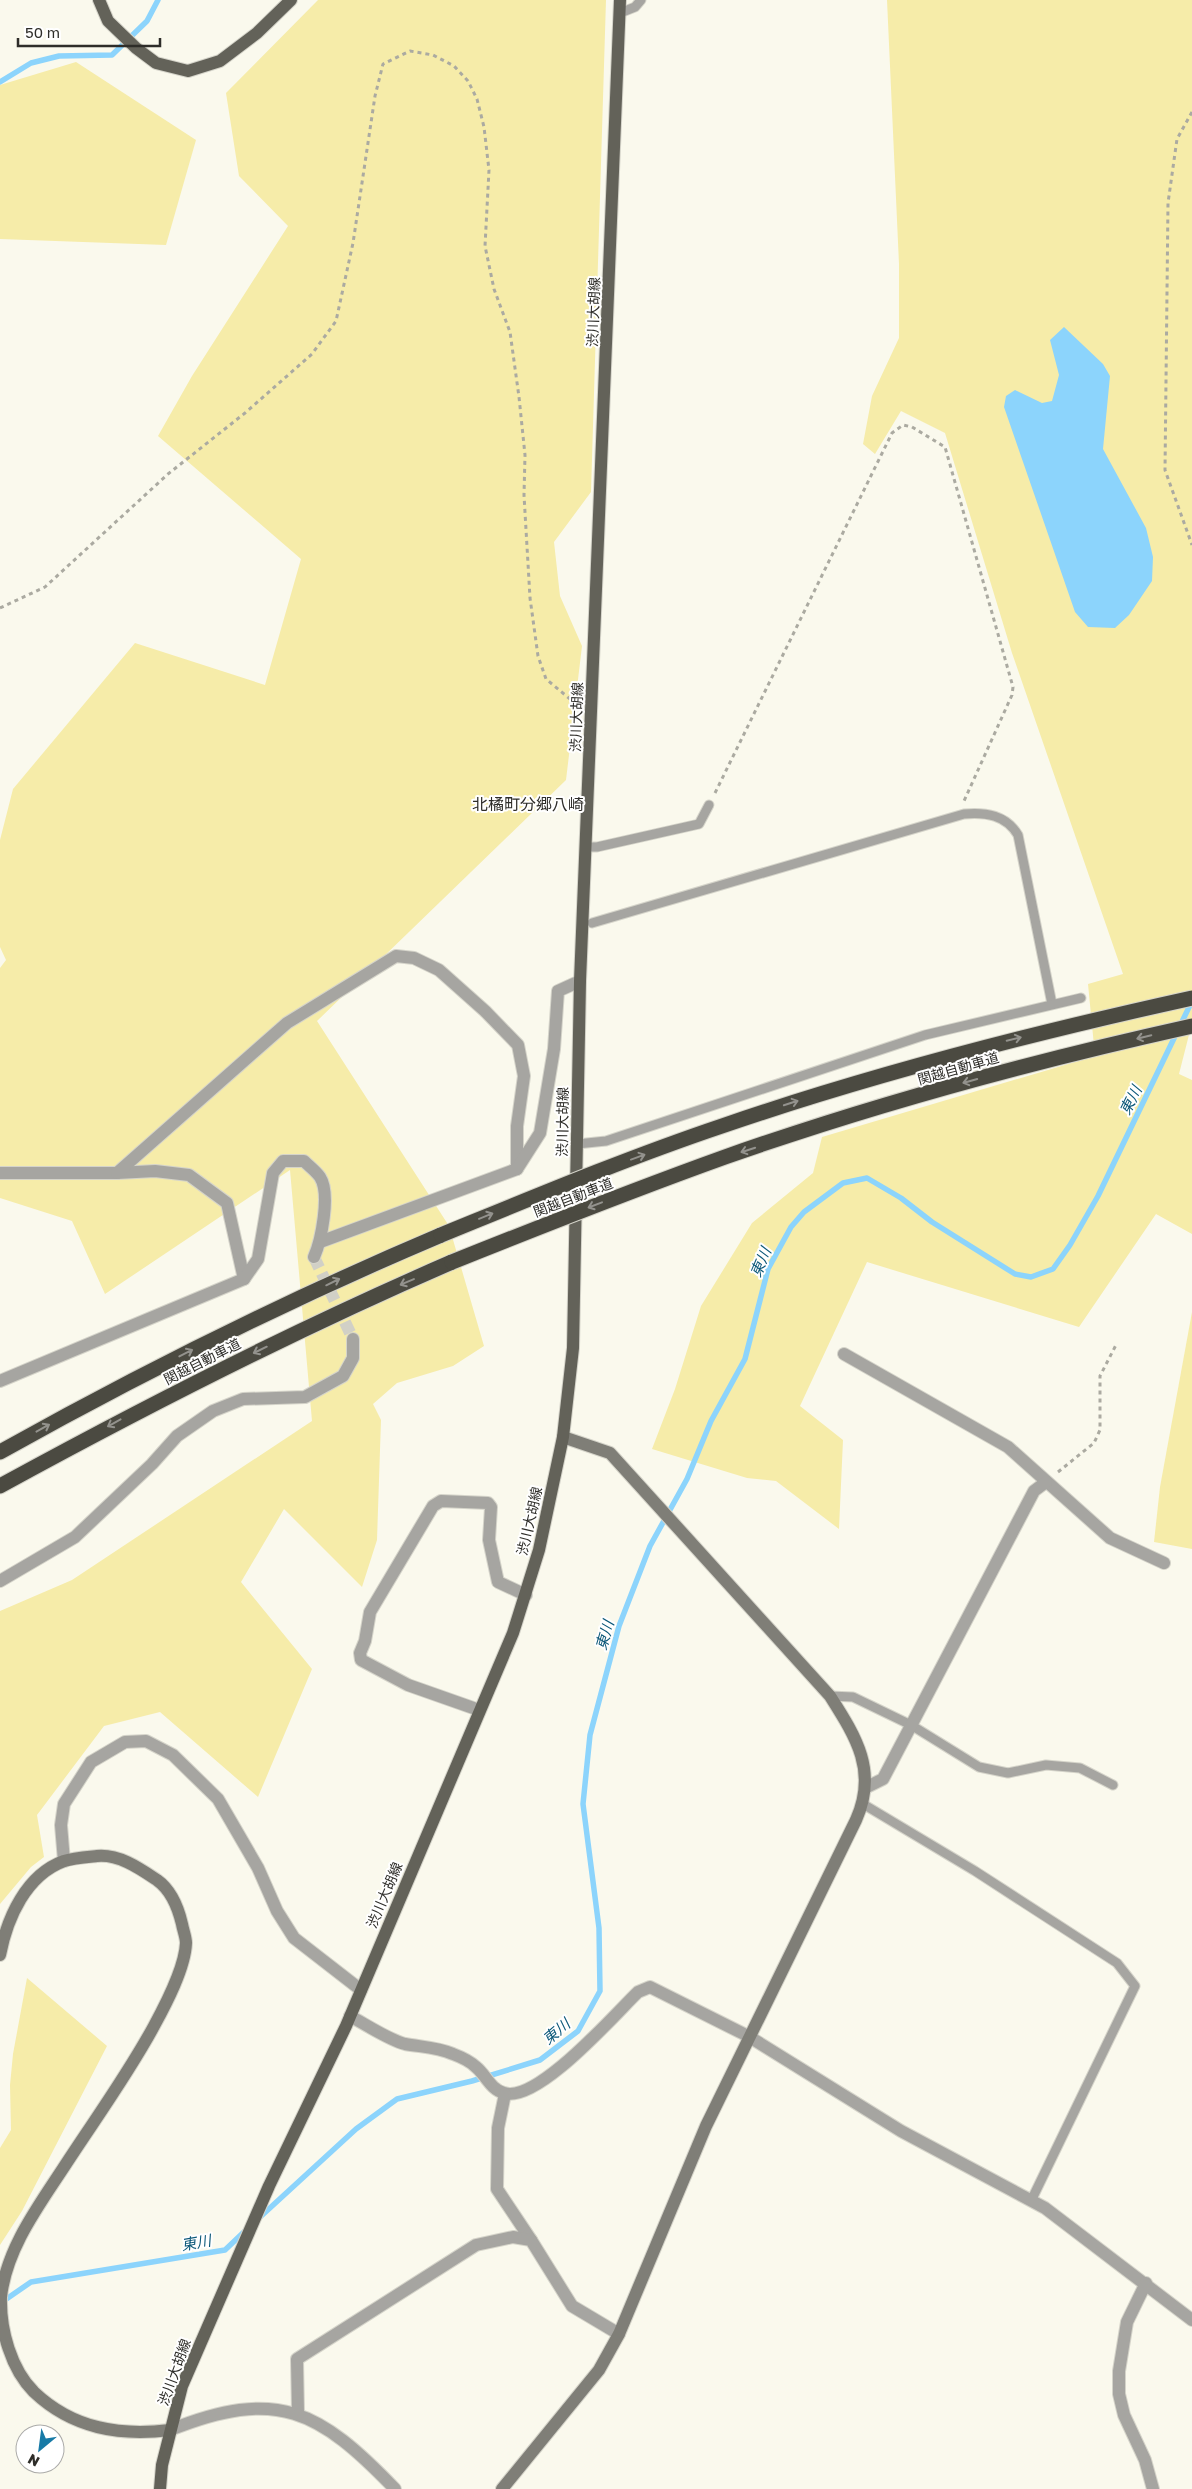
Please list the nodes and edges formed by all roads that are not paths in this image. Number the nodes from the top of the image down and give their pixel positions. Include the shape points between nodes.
1 (99, 0) edge
2 (292, 0) edge
3 (641, 0) edge
4 (620, 6) edge
5 (708, 806) road end
6 (586, 847) junction
7 (592, 923) dead end
8 (580, 981) junction
9 (1081, 998) dead end
10 (1192, 998) edge
11 (1052, 1004) junction
12 (1192, 1026) edge
13 (577, 1144) junction
14 (518, 1168) junction
15 (0, 1173) edge
16 (117, 1173) junction
17 (320, 1242) junction
18 (314, 1258) dead end
19 (244, 1278) junction
20 (353, 1339) tunnel mouth
21 (844, 1354) dead end
22 (0, 1381) edge
23 (563, 1437) junction
24 (0, 1452) edge
25 (1046, 1482) junction
26 (0, 1486) edge
27 (1164, 1563) dead end
28 (0, 1581) edge
29 (526, 1595) junction
30 (830, 1696) junction
31 (479, 1710) junction
32 (911, 1725) junction
33 (1113, 1785) dead end
34 (865, 1788) junction
35 (863, 1804) junction
36 (64, 1861) junction
37 (0, 1955) edge
38 (361, 1990) junction
39 (350, 2016) junction
40 (748, 2036) junction
41 (505, 2094) junction
42 (1031, 2200) junction
43 (531, 2240) junction
44 (1146, 2283) junction
45 (1192, 2320) edge
46 (619, 2334) junction
47 (298, 2413) junction
48 (170, 2430) junction
49 (160, 2489) edge
50 (395, 2489) edge
51 (502, 2489) edge
52 (1153, 2489) edge

1 - 2 main road via 108,22 136,48 156,63 188,71 220,61 257,33
3 - 4 lane via 635,7
4 - 6 main road, 渋川大胡線
5 - 6 lane via 699,824
6 - 8 main road, 渋川大胡線
7 - 11 lane via 964,814 984,812 1012,825 1018,835
8 - 13 main road, 渋川大胡線
8 - 14 street via 558,991 554,1049 540,1133
9 - 11 lane
24 -> 10 highway, 関越自動車道, bridge via 105,1394 354,1272 594,1173 721,1126 849,1085 981,1048
11 - 13 lane via 925,1035 606,1141
12 -> 26 highway, 関越自動車道, bridge via 976,1079 846,1117 616,1197 348,1307 121,1420
13 - 23 main road, 渋川大胡線 via 573,1348
14 - 16 street via 516,1126 524,1076 518,1046 439,970 414,958 396,956 287,1024
14 - 17 street
15 - 16 street
16 - 19 street via 156,1170 189,1175 227,1203
17 - 18 street
17 - 19 street via 324,1200 321,1178 304,1160 283,1161 273,1173 258,1259
19 - 22 street
20 - 28 street via 353,1358 343,1376 305,1397 244,1399 213,1411 177,1436 75,1537
21 - 25 street via 1008,1447
23 - 29 main road, 渋川大胡線
23 - 30 street via 610,1454
25 - 27 street via 1110,1538
25 - 32 street via 1034,1492
29 - 31 main road, 渋川大胡線
29 - 31 street via 498,1582 489,1540 491,1507 488,1502 441,1501 433,1506 370,1612 361,1660 408,1685
30 - 32 lane via 853,1697
30 - 34 street via 854,1735 863,1757
31 - 38 main road, 渋川大胡線
32 - 33 lane via 979,1767 1008,1773 1046,1765 1080,1768
32 - 34 street via 883,1779
34 - 35 street
35 - 40 street
35 - 42 lane via 975,1871 1117,1963 1135,1986
36 - 37 street via 40,1875 23,1895 10,1919
36 - 38 street via 61,1825 64,1804 91,1762 125,1742 146,1741 173,1755 218,1799 294,1938
36 - 48 street via 100,1855 122,1859 144,1871 165,1886 179,1911 186,1942 170,1996 141,2050 29,2220 10,2260 1,2297 3,2330 23,2381 43,2401 84,2423 112,2432
38 - 39 main road, 渋川大胡線
39 - 41 street via 404,2044 452,2053 477,2068 493,2087
39 - 48 main road, 渋川大胡線 via 232,2269 182,2386
40 - 41 street via 650,1987 638,1992 561,2069 523,2090
40 - 42 street via 902,2131
40 - 46 street via 706,2126
41 - 43 street via 498,2128 497,2189
42 - 44 street
43 - 46 street via 572,2306
43 - 47 street via 513,2237 476,2245 297,2359
44 - 45 street
44 - 52 street via 1127,2322 1119,2371 1119,2394
46 - 51 street via 599,2370
47 - 48 street via 275,2408 244,2410 200,2418
47 - 50 street via 347,2443
48 - 49 main road, 渋川大胡線

